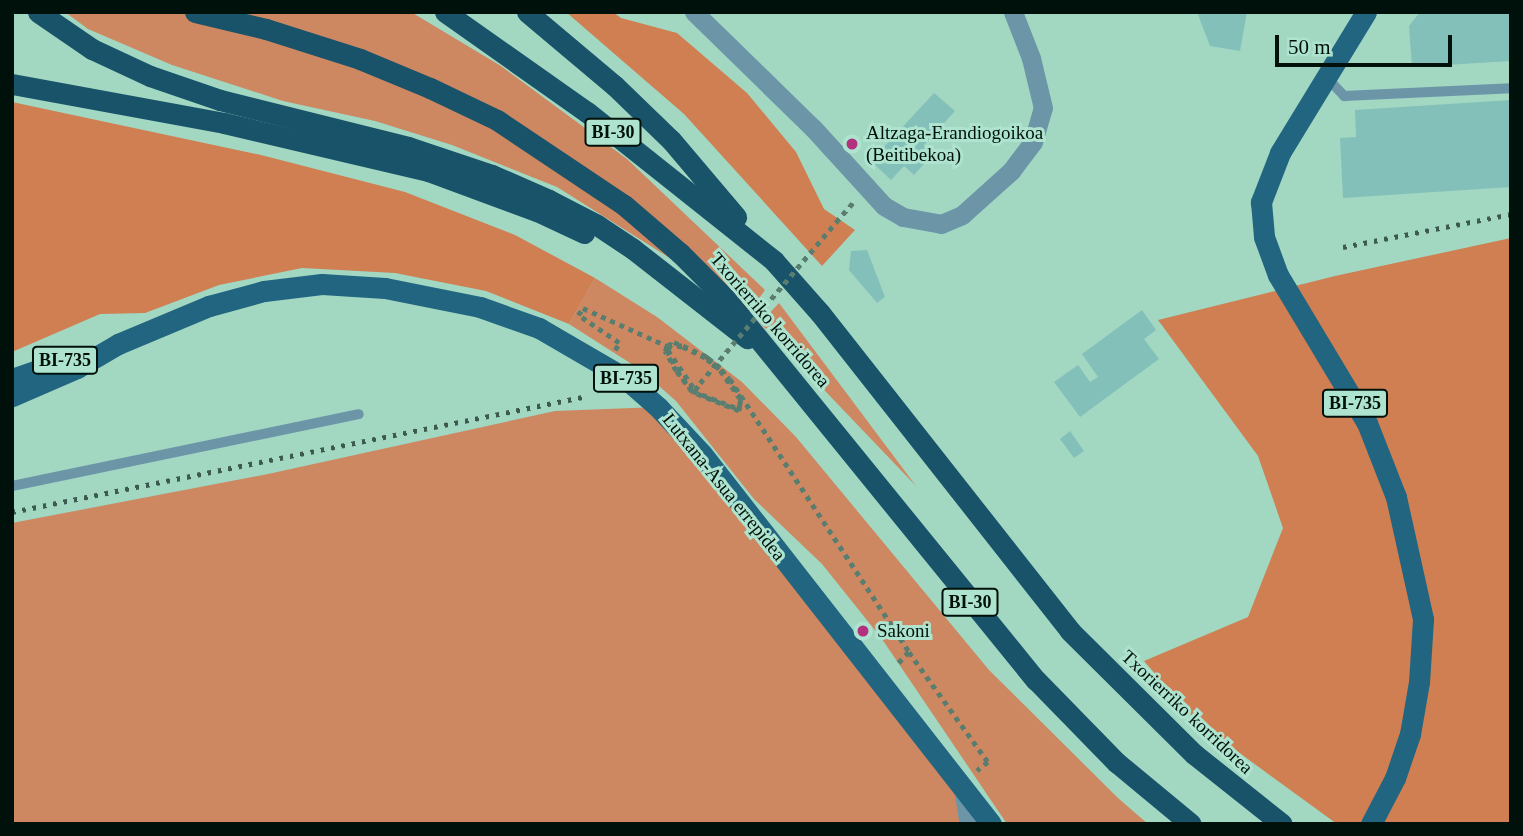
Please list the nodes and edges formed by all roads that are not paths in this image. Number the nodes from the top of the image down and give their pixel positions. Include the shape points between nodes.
1 (38, 12) edge
2 (195, 12) edge
3 (445, 12) edge
4 (527, 12) edge
5 (694, 12) edge
6 (1013, 12) edge
7 (1366, 12) edge
8 (1325, 76) junction
9 (12, 83) edge
10 (1511, 88) edge
11 (774, 261) junction
12 (687, 289) junction
13 (118, 344) junction
14 (773, 359) junction
15 (12, 379) edge
16 (12, 396) edge
17 (359, 414) dead end
18 (12, 486) edge
19 (964, 793) junction
20 (970, 824) edge
21 (991, 824) edge
22 (1191, 824) edge
23 (1282, 824) edge
24 (1371, 824) edge

1 - 12 highway via 92,49 150,76 220,100 408,147 492,175 597,225
2 - 14 highway, Txorierriko korridorea / BI-30 via 360,59 497,120 624,205 671,245 726,299
3 - 11 highway, Txorierriko korridorea / BI-30 via 620,136
4 - 11 highway via 671,140
5 - 6 street via 813,128 884,206 903,217 941,224 962,215 1011,171 1033,142 1043,108
7 - 8 main road, BI-735
8 - 10 lane via 1344,96
8 - 24 main road, BI-735 via 1280,153 1261,202 1264,237 1278,275 1367,423 1396,497 1423,619 1410,734 1395,778
9 - 12 highway via 224,123 428,171 537,211
11 - 23 highway, Txorierriko korridorea / BI-30 via 829,324 1070,631 1184,745
12 - 14 highway
13 - 15 main road, BI-735
13 - 16 main road, BI-735
13 - 19 main road, Lutxana-Asua errepidea / BI-735 via 209,306 264,291 322,284 385,288 480,307 539,328 588,354 642,392 702,454
14 - 22 highway, Txorierriko korridorea / BI-30 via 1036,680 1116,762
17 - 18 lane
19 - 20 street
19 - 21 main road, BI-735

